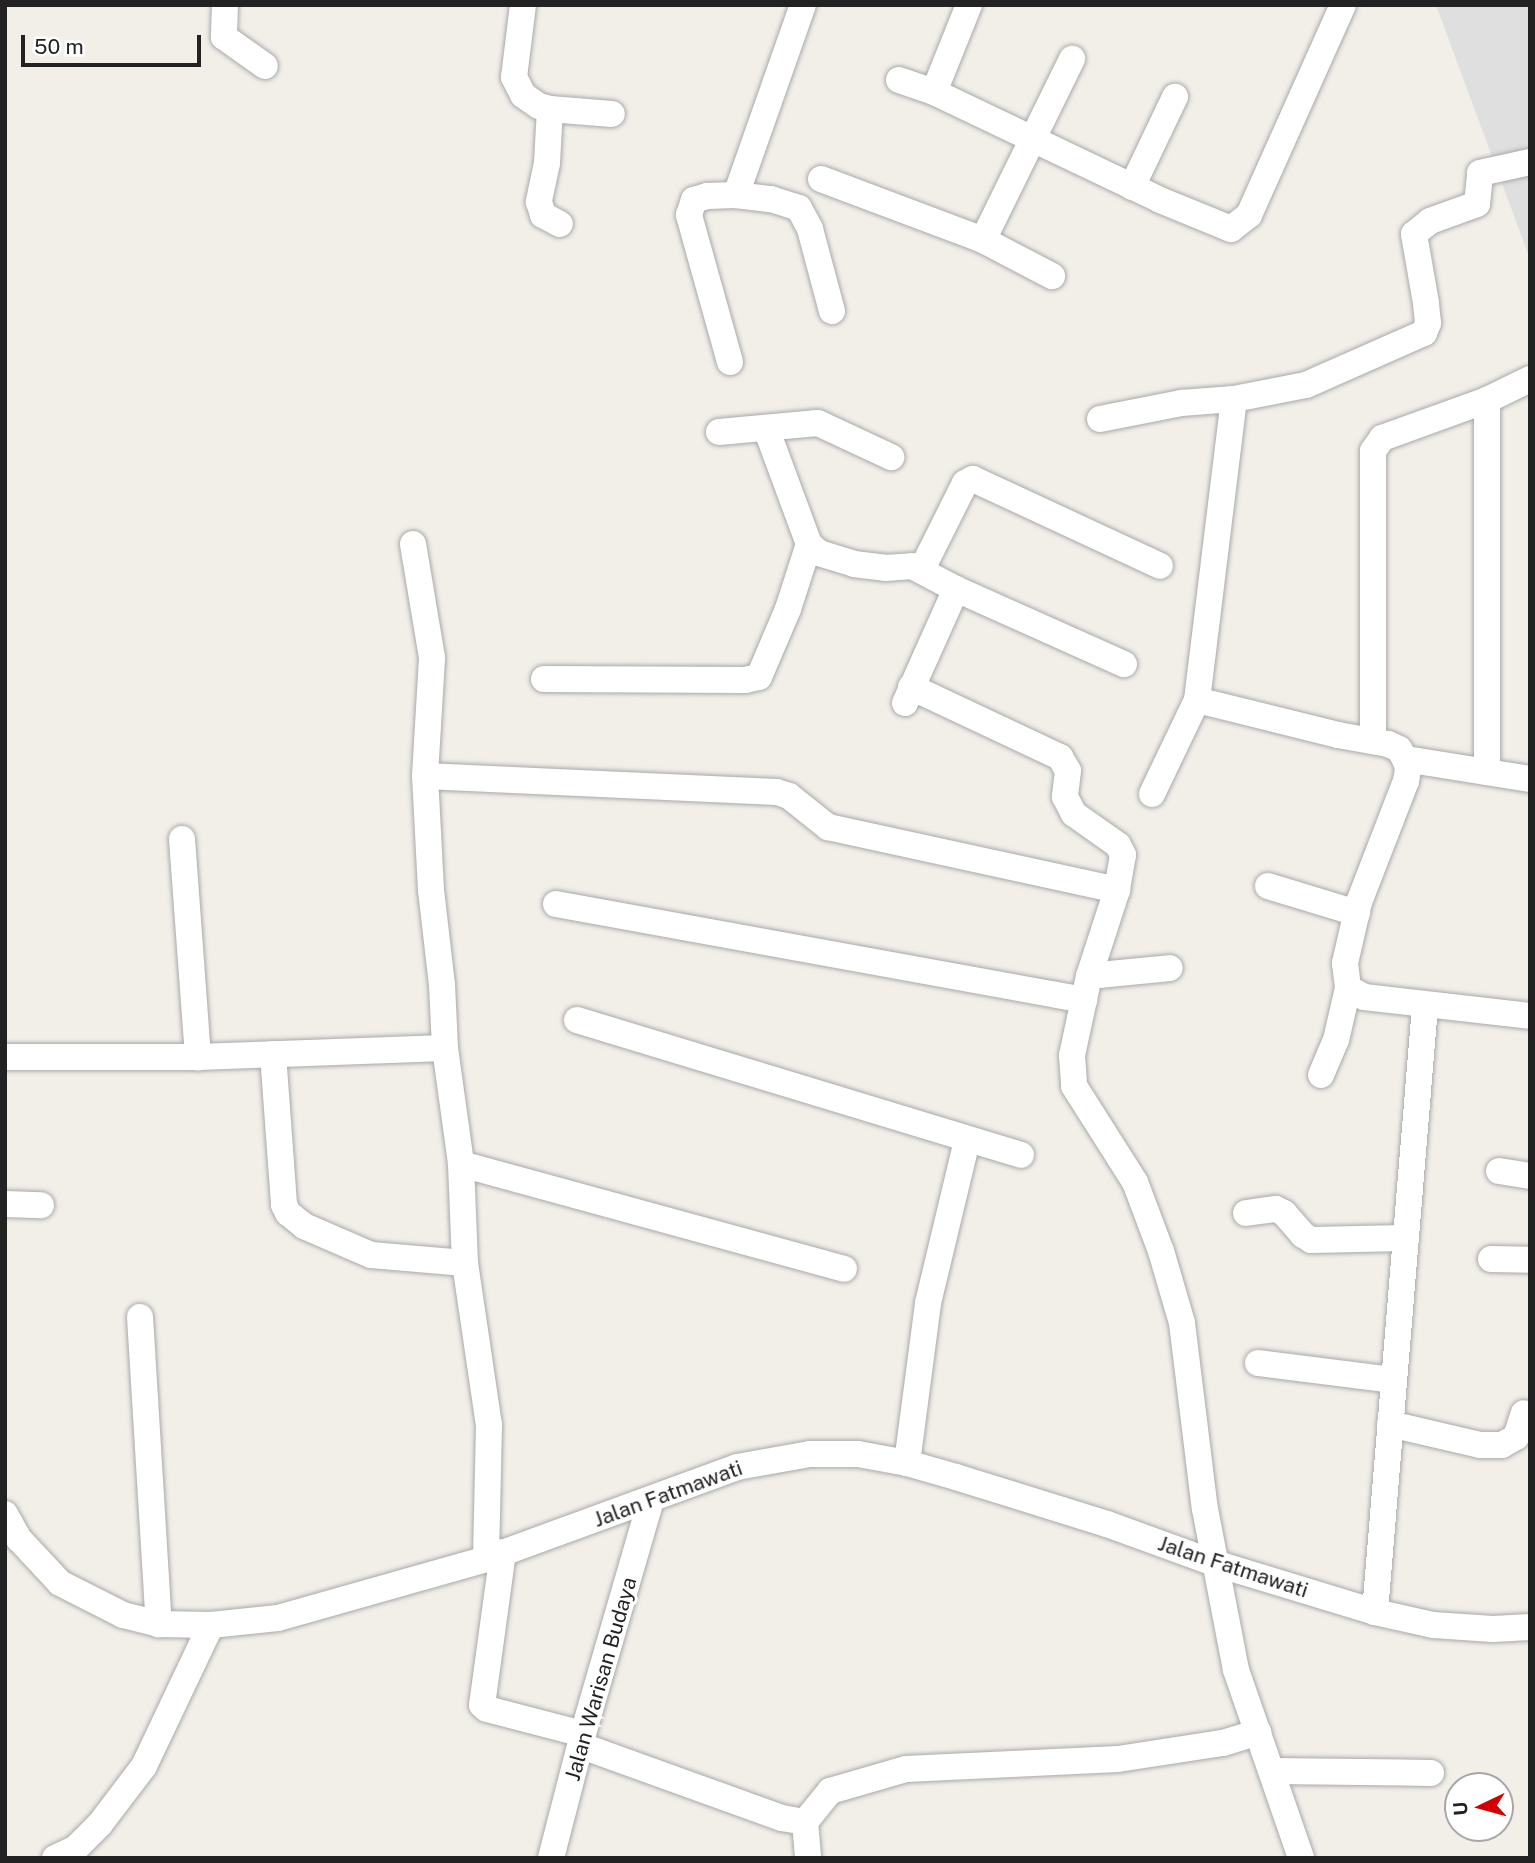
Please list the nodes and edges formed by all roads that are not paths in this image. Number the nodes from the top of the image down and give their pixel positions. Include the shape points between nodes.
1 (225, 5) edge
2 (523, 5) edge
3 (803, 5) edge
4 (969, 5) edge
5 (1342, 5) edge
6 (1072, 59) dead end
7 (265, 66) dead end
8 (899, 80) dead end
9 (934, 92) junction
10 (1175, 97) dead end
11 (550, 109) junction
12 (612, 114) dead end
13 (1031, 138) junction
14 (1530, 162) edge
15 (821, 179) dead end
16 (1132, 187) junction
17 (736, 195) junction
18 (560, 224) dead end
19 (983, 240) junction
20 (1052, 276) dead end
21 (832, 311) dead end
22 (730, 362) dead end
23 (1530, 379) edge
24 (1234, 399) junction
25 (1487, 400) junction
26 (1100, 419) dead end
27 (766, 428) junction
28 (719, 432) dead end
29 (891, 457) dead end
30 (413, 544) dead end
31 (809, 544) junction
32 (1160, 566) dead end
33 (922, 569) junction
34 (956, 589) junction
35 (1124, 664) dead end
36 (544, 679) dead end
37 (1197, 700) junction
38 (1373, 741) junction
39 (1405, 759) junction
40 (1487, 772) junction
41 (425, 776) junction
42 (1530, 779) edge
43 (1152, 794) dead end
44 (182, 839) dead end
45 (1268, 886) dead end
46 (1117, 890) junction
47 (556, 904) dead end
48 (1357, 913) junction
49 (1170, 968) dead end
50 (1086, 988) junction
51 (1348, 988) junction
52 (1425, 1006) junction
53 (1530, 1016) edge
54 (578, 1020) dead end
55 (445, 1048) junction
56 (273, 1055) junction
57 (5, 1057) edge
58 (198, 1057) junction
59 (1321, 1075) dead end
60 (967, 1140) junction
61 (1021, 1155) dead end
62 (461, 1164) junction
63 (1499, 1171) dead end
64 (1530, 1176) edge
65 (5, 1204) edge
66 (41, 1205) dead end
67 (1247, 1213) dead end
68 (1405, 1238) junction
69 (1491, 1259) dead end
70 (1530, 1260) edge
71 (465, 1264) junction
72 (844, 1269) dead end
73 (140, 1317) dead end
74 (1258, 1363) dead end
75 (1393, 1380) junction
76 (1524, 1413) dead end
77 (1390, 1424) junction
78 (907, 1463) junction
79 (651, 1500) junction
80 (5, 1514) edge
81 (494, 1556) junction
82 (1214, 1563) junction
83 (1376, 1612) junction
84 (159, 1624) junction
85 (211, 1625) junction
86 (1530, 1627) edge
87 (1258, 1732) junction
88 (582, 1740) junction
89 (1272, 1772) junction
90 (1431, 1773) dead end
91 (805, 1822) junction
92 (55, 1858) edge
93 (551, 1858) edge
94 (808, 1858) edge
95 (1301, 1858) edge

1 - 7 street via 224,37
2 - 11 street via 515,83 529,101
3 - 17 street
4 - 9 street
5 - 16 street via 1241,224 1231,229 1218,225
6 - 13 street
8 - 9 street
9 - 13 street
10 - 16 street
11 - 12 street
11 - 18 street via 539,202 543,215
13 - 16 street
13 - 19 street
14 - 24 street via 1480,173 1477,204 1430,221 1414,234 1427,313 1424,333 1306,385
15 - 19 street
17 - 21 street via 799,208 810,229
17 - 22 street via 707,196 694,200 689,209
19 - 20 street
23 - 25 street
24 - 26 street via 1181,403
24 - 37 street
25 - 38 street via 1382,438 1373,451
25 - 40 street
27 - 28 street
27 - 29 street via 818,423
27 - 31 street
30 - 41 street via 432,658
31 - 33 street via 829,558 854,564
31 - 36 street via 759,677
32 - 33 street via 968,480
33 - 34 street
34 - 35 street
34 - 46 street via 908,696 1060,757 1068,771 1065,797 1074,814 1118,845 1123,855
37 - 38 street
37 - 43 street
38 - 39 street via 1399,749
39 - 40 street
39 - 48 street via 1406,780
40 - 42 street
41 - 46 street via 777,792 828,827
41 - 55 street
44 - 58 street
45 - 48 street
46 - 50 street
47 - 50 street
48 - 51 street via 1345,963
49 - 50 street
50 - 82 street via 1072,1055 1074,1086 1135,1182 1175,1299
51 - 52 street via 1364,997
51 - 59 street via 1336,1040
52 - 53 street
52 - 68 street
54 - 60 street
55 - 56 street
55 - 62 street
56 - 58 street
56 - 71 street via 288,1213 304,1226 371,1255
57 - 58 street
60 - 61 street
60 - 78 street via 928,1303
62 - 71 street
62 - 72 street
63 - 64 street
65 - 66 street
67 - 68 street via 1276,1209 1311,1240
68 - 75 street
69 - 70 street
71 - 81 street via 489,1425
73 - 84 street
74 - 75 street
75 - 77 street
76 - 77 street via 1516,1437 1502,1446
77 - 83 street
78 - 79 street, Jalan Fatmawati via 858,1454 810,1454 737,1466
78 - 82 street, Jalan Fatmawati via 1107,1524
79 - 81 street, Jalan Fatmawati
79 - 88 street, Jalan Warisan Budaya
80 - 84 street, Jalan Fatmawati via 19,1539 60,1583 122,1615
81 - 85 street, Jalan Fatmawati via 278,1618
81 - 88 street via 482,1705
82 - 83 street, Jalan Fatmawati
82 - 87 street via 1236,1670
83 - 86 street, Jalan Fatmawati via 1433,1625
84 - 85 street, Jalan Fatmawati
85 - 92 street via 144,1766 100,1824 76,1848
87 - 89 street
87 - 91 street via 1223,1743 1118,1759 906,1769 830,1791
88 - 91 street via 782,1818
88 - 93 street, Jalan Warisan Budaya
89 - 90 street
89 - 95 street
91 - 94 street

